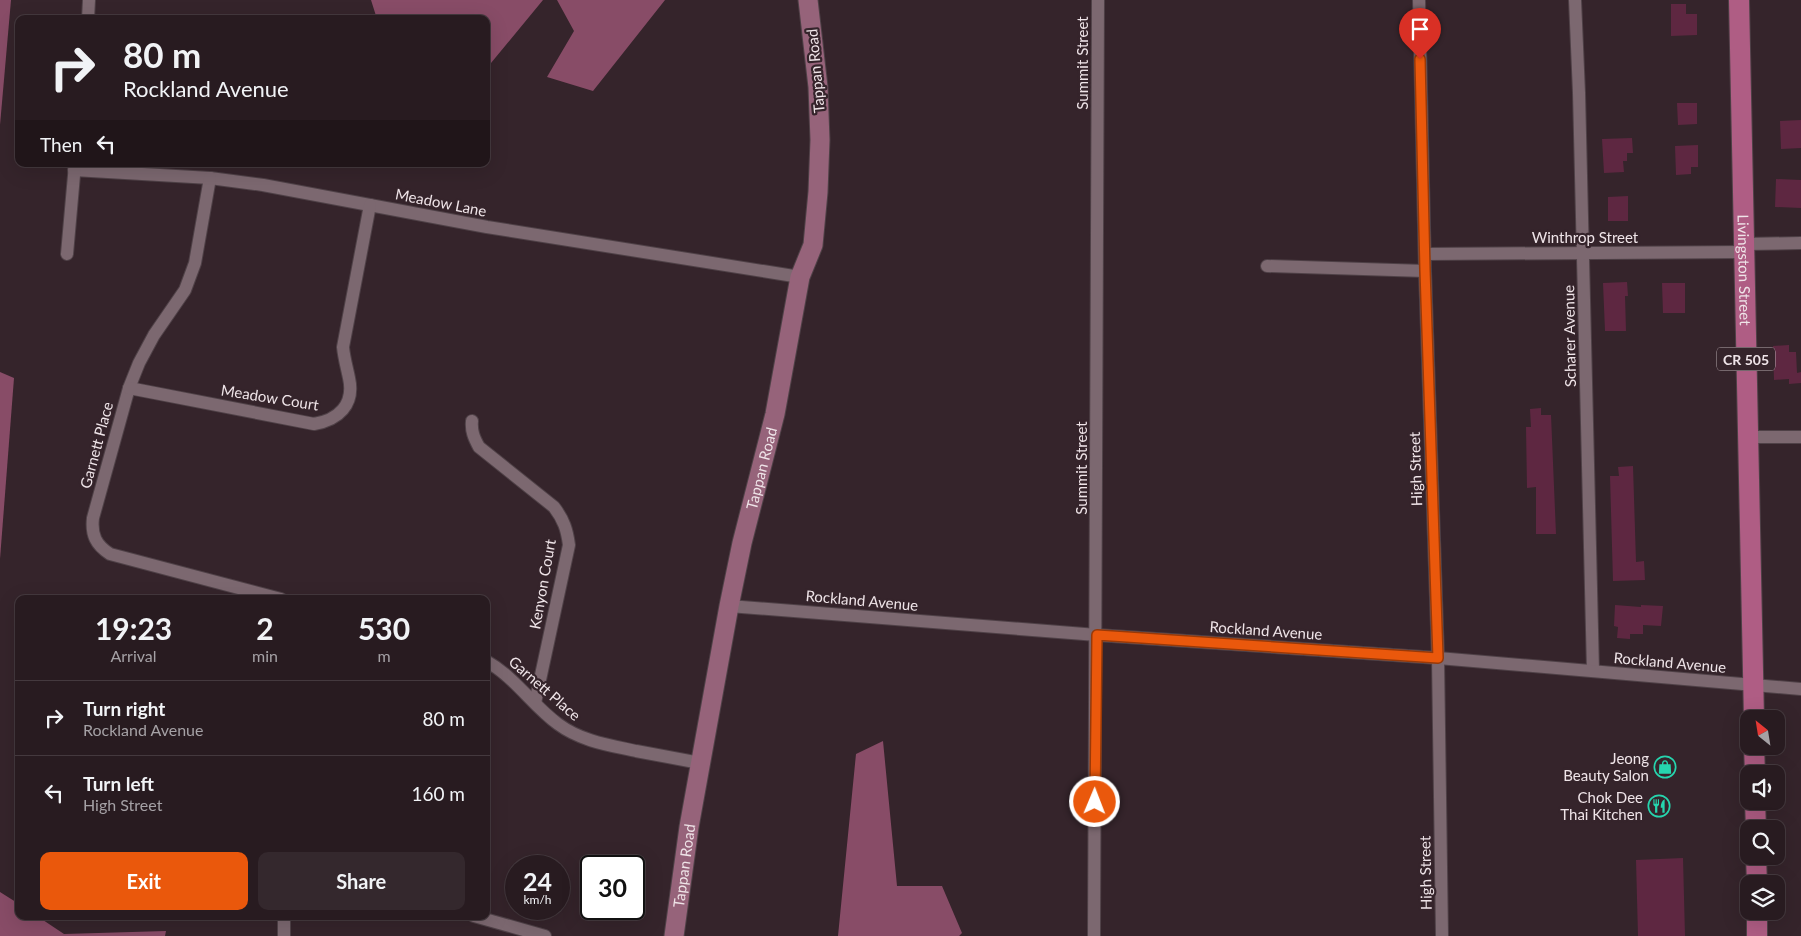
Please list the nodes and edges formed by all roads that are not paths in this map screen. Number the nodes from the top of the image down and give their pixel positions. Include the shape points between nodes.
1 (90, 0) edge
2 (808, 0) edge
3 (1098, 0) edge
4 (1419, 0) edge
5 (1575, 0) edge
6 (1739, 0) edge
7 (88, 15) edge
8 (74, 167) edge
9 (210, 178) junction
10 (370, 205) junction
11 (1801, 243) edge
12 (1745, 248) junction
13 (1583, 253) junction
14 (66, 254) dead end
15 (1425, 254) junction
16 (1267, 266) dead end
17 (1425, 270) junction
18 (800, 277) junction
19 (129, 388) junction
20 (472, 421) dead end
21 (1747, 437) junction
22 (1801, 437) edge
23 (266, 595) edge
24 (729, 606) junction
25 (1097, 635) junction
26 (1438, 658) junction
27 (490, 664) edge
28 (1593, 672) junction
29 (1753, 686) junction
30 (1801, 689) edge
31 (535, 703) junction
32 (1754, 710) edge
33 (700, 764) junction
34 (284, 920) edge
35 (488, 920) edge
36 (1757, 920) edge
37 (284, 936) edge
38 (545, 936) edge
39 (674, 936) edge
40 (1094, 936) edge
41 (1442, 936) edge
42 (1757, 936) edge

1 - 7 street
2 - 18 street, Tappan Road via 818,87 820,140 813,245
3 - 25 street, Summit Street
4 - 15 street, High Street
5 - 13 street, Scharer Avenue
6 - 12 main road, Livingston Street / CR 505
8 - 9 street, Meadow Lane
8 - 14 street
9 - 10 street, Meadow Lane
9 - 19 street, Garnett Place via 195,263 185,290 154,335
10 - 18 street, Meadow Lane
10 - 19 street, Meadow Court via 343,347 351,390 346,406 334,418 314,424
11 - 12 street, Winthrop Street
12 - 13 street, Winthrop Street
12 - 21 main road, Livingston Street / CR 505
13 - 15 street, Winthrop Street
13 - 28 street, Scharer Avenue
15 - 17 street, High Street
16 - 17 street
17 - 26 street, High Street
18 - 24 street, Tappan Road via 775,414
19 - 23 street, Garnett Place via 93,518 95,540 110,554
20 - 31 street, Kenyon Court via 479,447 554,507 568,532
21 - 22 street
21 - 29 main road, Livingston Street / CR 505
24 - 25 street, Rockland Avenue
24 - 33 street, Tappan Road
25 - 26 street, Rockland Avenue
25 - 40 street, Summit Street
26 - 28 street, Rockland Avenue
26 - 41 street, High Street
27 - 31 street, Garnett Place
28 - 29 street, Rockland Avenue
29 - 30 street, Rockland Avenue
29 - 32 main road, Livingston Street / CR 505
31 - 33 street, Garnett Place via 576,736
33 - 39 street, Tappan Road
34 - 37 street
35 - 38 street
36 - 42 main road

